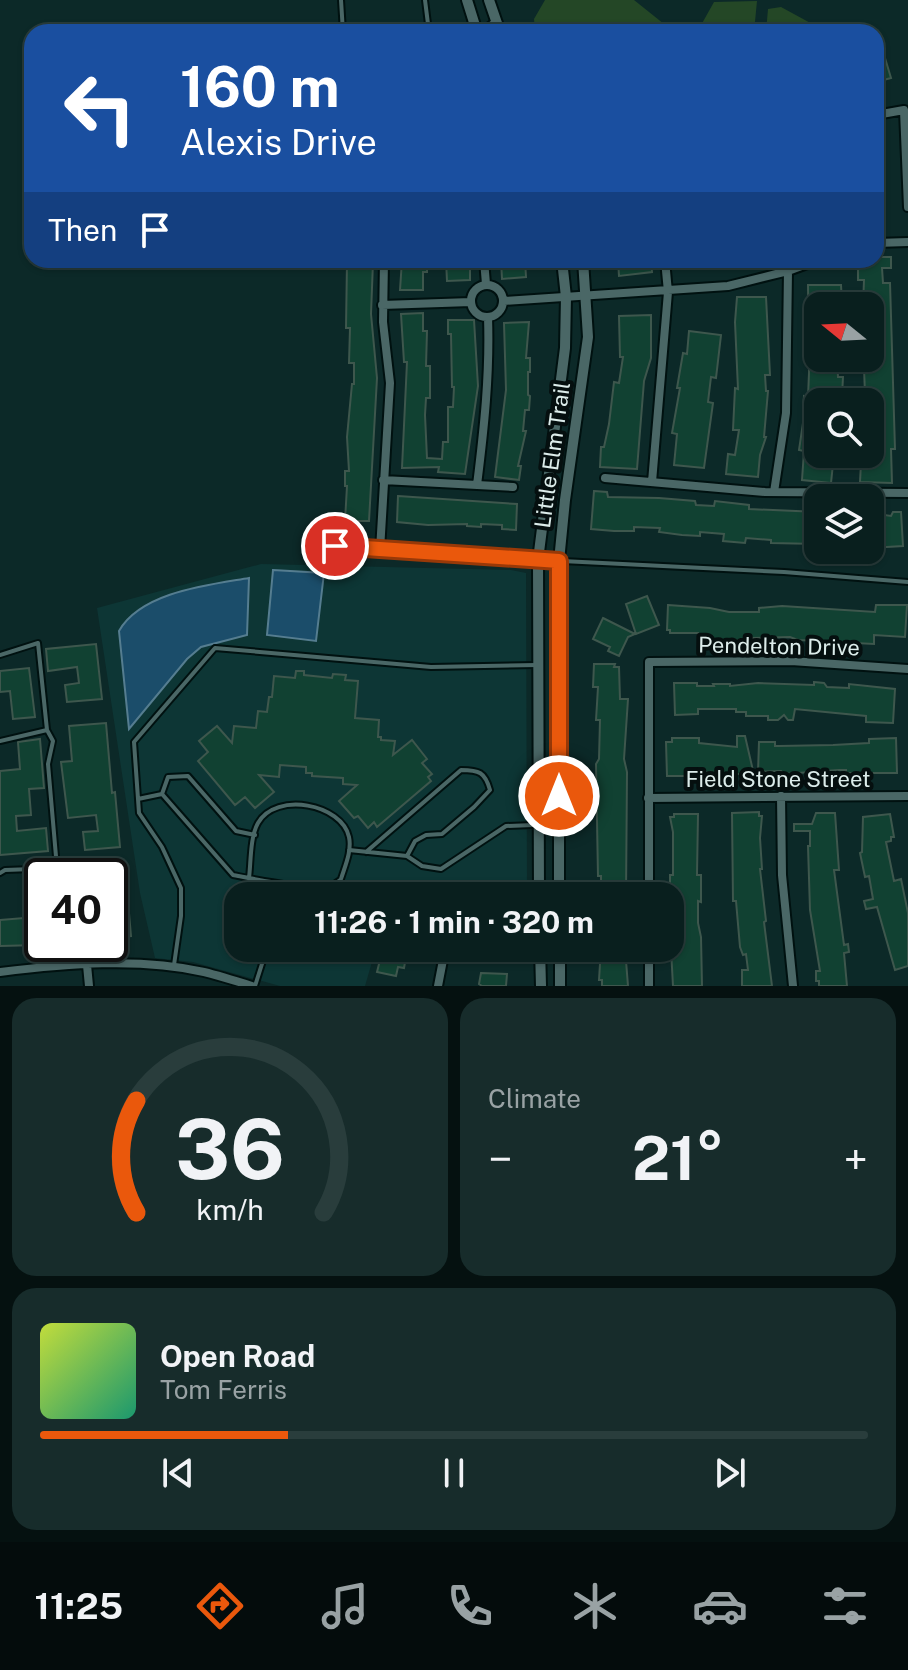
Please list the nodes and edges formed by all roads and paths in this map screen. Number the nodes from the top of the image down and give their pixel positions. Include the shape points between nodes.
1 (341, 0) edge
2 (425, 0) edge
3 (467, 0) edge
4 (489, 0) edge
5 (495, 21) junction
6 (342, 24) edge
7 (428, 24) edge
8 (475, 24) edge
9 (490, 24) edge
10 (496, 24) edge
11 (884, 114) edge
12 (908, 207) edge
13 (908, 242) edge
14 (884, 243) edge
15 (384, 268) edge
16 (485, 268) edge
17 (563, 268) edge
18 (584, 268) edge
19 (666, 268) edge
20 (796, 268) edge
21 (788, 271) junction
22 (486, 284) junction
23 (668, 292) junction
24 (566, 297) junction
25 (587, 297) junction
26 (504, 301) junction
27 (471, 302) junction
28 (382, 305) junction
29 (488, 317) junction
30 (605, 478) dead end
31 (383, 480) junction
32 (652, 482) junction
33 (477, 485) junction
34 (513, 487) dead end
35 (774, 492) junction
36 (908, 493) edge
37 (335, 546) dead end
38 (380, 550) junction
39 (538, 560) junction
40 (559, 561) junction
41 (908, 582) edge
42 (0, 655) edge
43 (537, 665) junction
44 (908, 669) edge
45 (47, 730) junction
46 (0, 741) edge
47 (162, 794) junction
48 (781, 796) junction
49 (908, 796) edge
50 (648, 798) junction
51 (138, 799) junction
52 (559, 824) junction
53 (538, 825) junction
54 (255, 835) junction
55 (349, 850) junction
56 (366, 852) junction
57 (407, 856) junction
58 (56, 858) edge
59 (24, 869) edge
60 (0, 873) edge
61 (249, 878) junction
62 (272, 882) edge
63 (337, 882) edge
64 (539, 882) edge
65 (559, 882) edge
66 (649, 882) edge
67 (262, 962) edge
68 (443, 962) edge
69 (540, 962) edge
70 (560, 962) edge
71 (649, 962) edge
72 (87, 965) junction
73 (174, 967) junction
74 (0, 972) edge
75 (89, 986) edge
76 (254, 986) edge
77 (438, 986) edge
78 (541, 986) edge
79 (560, 986) edge
80 (649, 986) edge
81 (793, 986) edge

1 - 6 lane
2 - 7 lane
3 - 8 street
4 - 5 street
5 - 9 lane
5 - 10 street
11 - 12 street via 904,110
13 - 14 street
15 - 28 street
16 - 22 street
17 - 24 street, Little Elm Trail
18 - 25 street, Little Elm Trail
19 - 23 street
20 - 21 street
21 - 23 street via 728,286
21 - 35 street via 786,413
22 - 26 street via 496,287
22 - 27 street via 477,288
23 - 25 street
23 - 32 street
24 - 25 street
24 - 26 street
24 - 39 street, Little Elm Trail via 565,348
25 - 40 street, Little Elm Trail via 588,337
26 - 29 street via 500,311
27 - 28 street
27 - 29 street via 478,314
28 - 31 street via 390,383
29 - 33 street via 486,414
30 - 32 street
31 - 33 street
31 - 38 street
32 - 35 street
33 - 34 street
35 - 36 street
37 - 38 street
38 - 39 street
39 - 40 street
39 - 43 street, Little Elm Trail
40 - 41 lane
40 - 52 street, Little Elm Trail
42 - 45 lane via 38,643
43 - 51 lane via 431,667 215,648 134,742
43 - 53 street, Little Elm Trail
44 - 50 street, Pendelton Drive via 791,661 649,662
45 - 46 lane
45 - 58 lane via 53,741 48,764
47 - 51 lane
47 - 54 lane via 168,777 188,776 236,831
47 - 61 lane via 233,875
48 - 49 street, Field Stone Street
48 - 50 street, Field Stone Street
48 - 81 street
50 - 66 street
51 - 73 lane via 139,813 181,888
52 - 53 lane
52 - 65 street, Little Elm Trail
53 - 57 lane via 506,826 441,869
53 - 64 street, Little Elm Trail
54 - 55 lane via 258,823 274,807 313,806 341,821
54 - 61 lane
55 - 56 lane
55 - 63 lane
56 - 57 lane
56 - 57 lane via 461,770 478,770 487,777 490,790 474,807 442,834 415,841
59 - 60 lane
61 - 62 lane
67 - 76 lane
68 - 77 street
69 - 78 street
70 - 79 street
71 - 80 street
72 - 73 street
72 - 74 street
72 - 75 street
73 - 76 street

